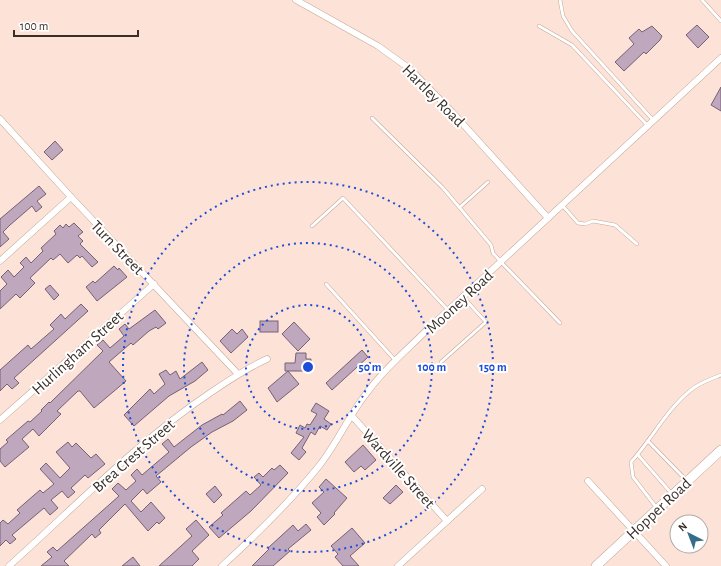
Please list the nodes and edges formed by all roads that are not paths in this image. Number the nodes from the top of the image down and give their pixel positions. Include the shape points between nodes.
1 (296, 0) edge
2 (560, 0) edge
3 (702, 0) edge
4 (721, 21) edge
5 (539, 26) dead end
6 (721, 58) edge
7 (372, 118) dead end
8 (0, 119) edge
9 (654, 121) junction
10 (648, 126) junction
11 (488, 182) dead end
12 (70, 197) junction
13 (562, 205) junction
14 (460, 207) junction
15 (548, 218) junction
16 (312, 226) dead end
17 (637, 244) dead end
18 (0, 261) edge
19 (501, 262) junction
20 (154, 284) junction
21 (326, 284) dead end
22 (463, 297) junction
23 (448, 310) junction
24 (560, 324) dead end
25 (268, 359) dead end
26 (396, 361) junction
27 (441, 362) dead end
28 (238, 374) junction
29 (721, 374) edge
30 (351, 415) junction
31 (0, 420) edge
32 (648, 441) junction
33 (721, 450) edge
34 (638, 455) junction
35 (588, 481) dead end
36 (687, 482) junction
37 (482, 489) dead end
38 (672, 495) junction
39 (657, 509) junction
40 (446, 522) junction
41 (634, 531) junction
42 (9, 566) edge
43 (222, 566) edge
44 (398, 566) edge
45 (596, 566) edge
46 (666, 566) edge

1 - 15 street, Hartley Road via 378,46 410,69
2 - 9 lane via 563,16 572,31
3 - 4 lane
5 - 10 lane via 572,45
6 - 9 street, Mooney Road
7 - 14 lane
8 - 12 street, Turn Street
9 - 10 street, Mooney Road
10 - 13 street, Mooney Road
11 - 14 lane
12 - 18 street
12 - 20 street, Turn Street
13 - 15 street, Mooney Road
13 - 17 lane via 578,223 592,221 615,225
14 - 19 lane via 491,245 493,253
15 - 19 street, Mooney Road
16 - 23 lane via 343,198
19 - 22 street, Mooney Road
19 - 24 lane
20 - 28 street, Turn Street
20 - 31 street, Hurlingham Street
21 - 26 lane
22 - 23 street, Mooney Road
22 - 27 lane via 486,322
23 - 26 street, Mooney Road
25 - 28 street, Brea Crest Street
26 - 30 street, Mooney Road via 369,390
28 - 42 street, Brea Crest Street via 164,427
29 - 32 lane via 691,390 671,409
30 - 40 street, Wardville Street
30 - 43 street, Mooney Road via 318,466 254,537
32 - 34 lane
32 - 36 lane
33 - 36 main road, Hopper Road
34 - 38 lane
34 - 39 lane via 631,462 632,477
35 - 41 street
36 - 38 main road, Hopper Road
37 - 40 street
38 - 39 main road, Hopper Road
39 - 41 main road, Hopper Road
40 - 44 street
41 - 45 main road, Hopper Road
41 - 46 street

